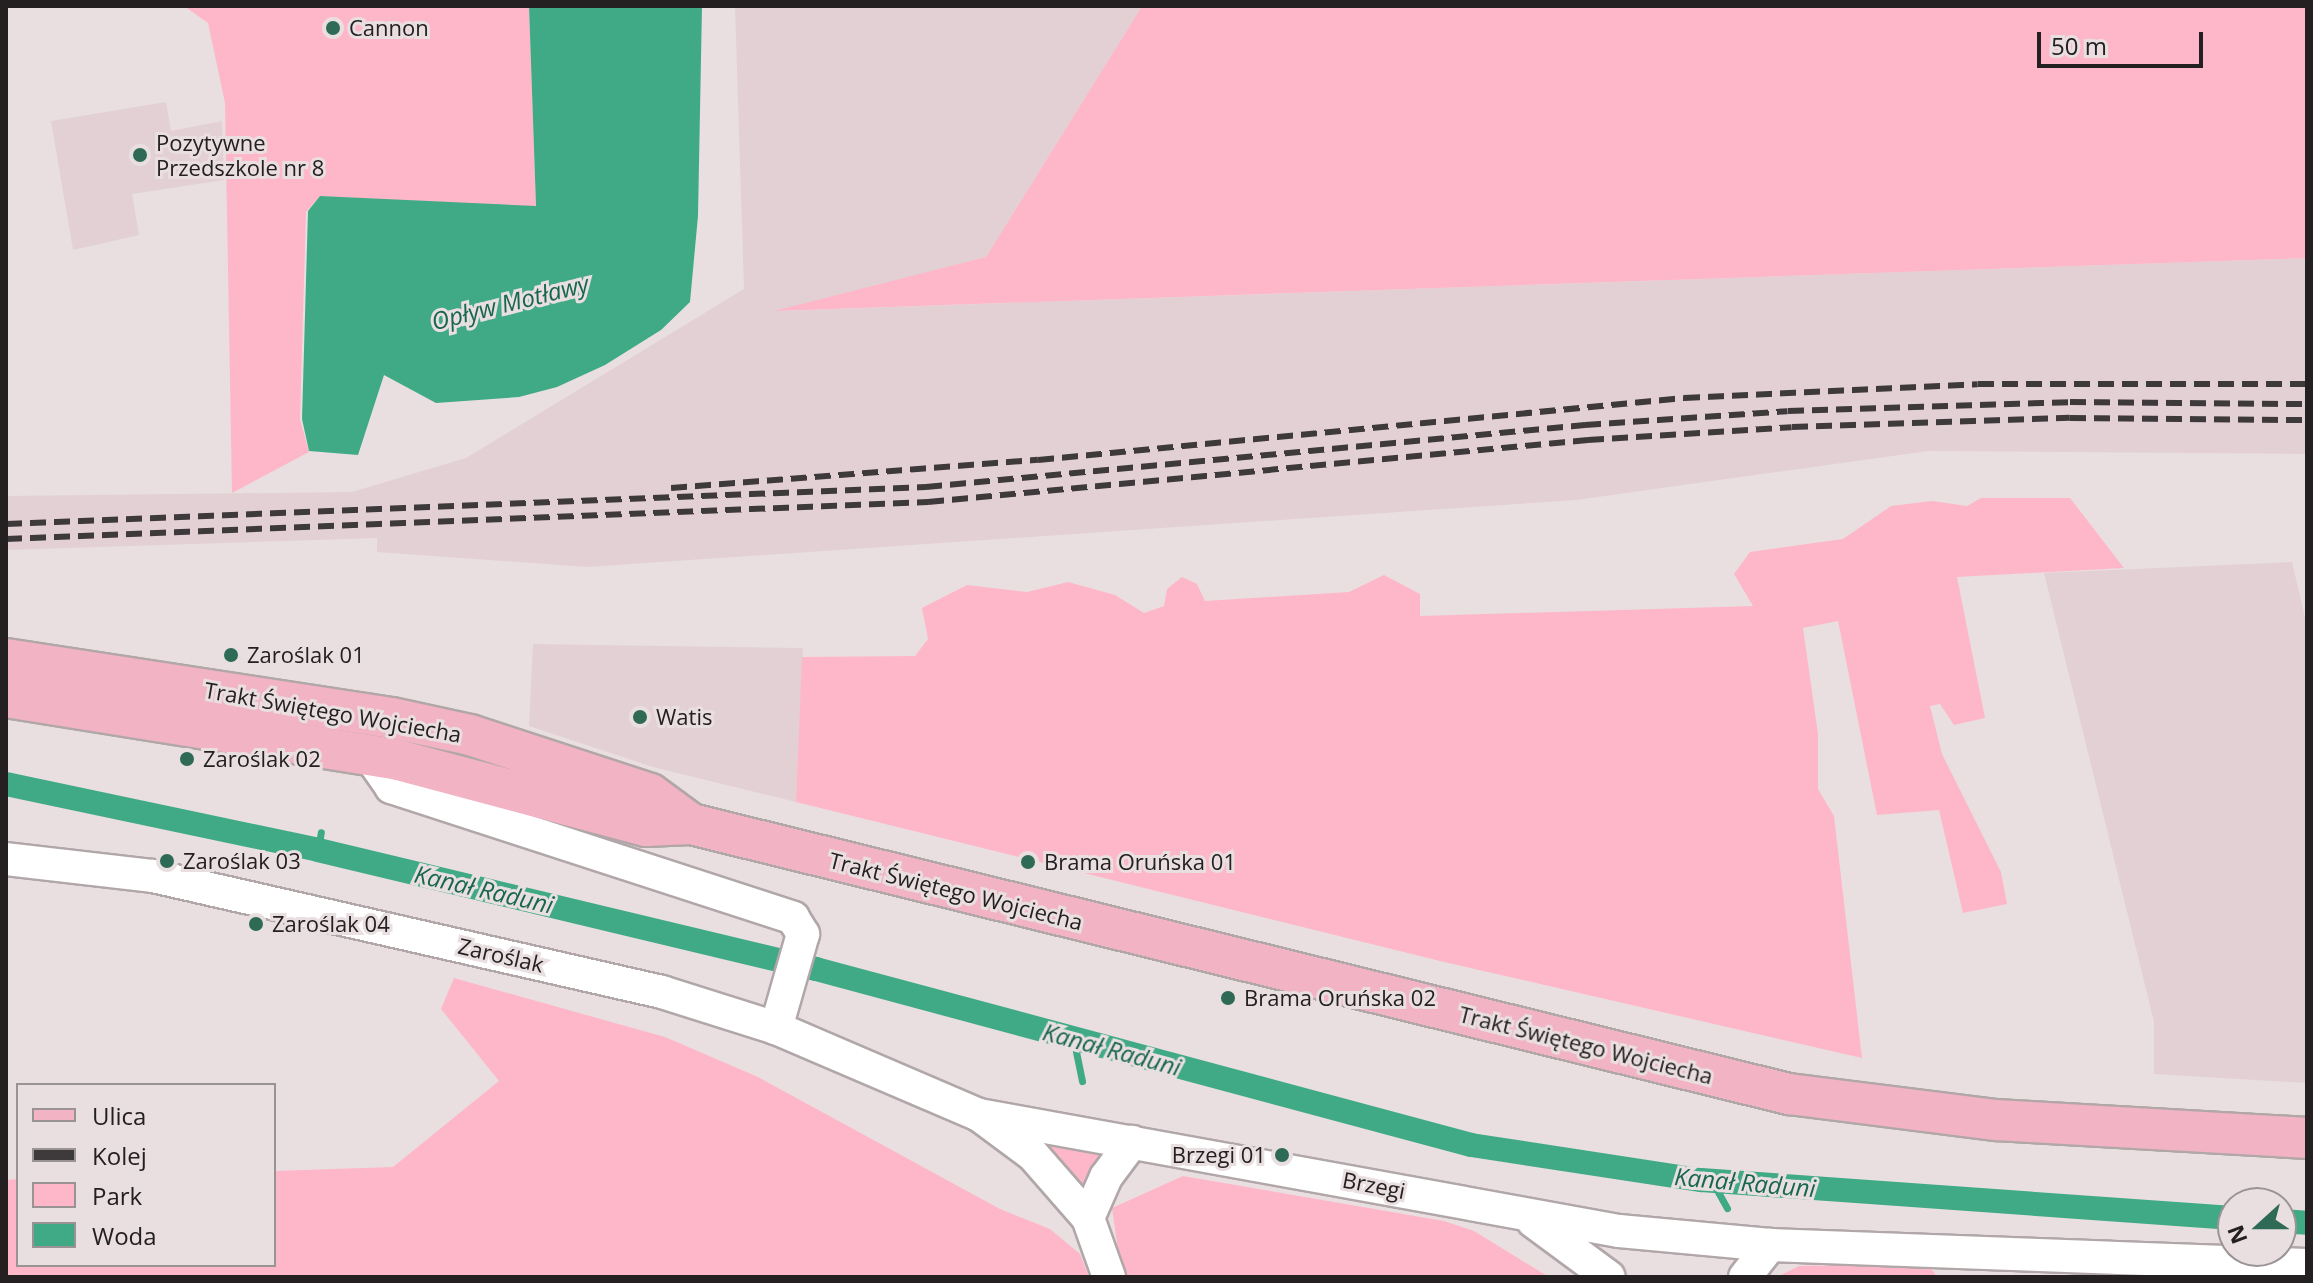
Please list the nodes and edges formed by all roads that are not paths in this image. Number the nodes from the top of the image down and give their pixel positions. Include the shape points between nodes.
1 (7, 685) edge
2 (369, 755) junction
3 (691, 824) junction
4 (6, 859) edge
5 (776, 1028) junction
6 (979, 1115) junction
7 (2307, 1138) edge
8 (1132, 1142) junction
9 (1088, 1218) junction
10 (1530, 1219) junction
11 (1770, 1245) junction
12 (1947, 1265) edge
13 (2307, 1265) edge
14 (1109, 1277) edge
15 (1609, 1277) edge
16 (1745, 1277) edge

1 - 2 main road, Trakt Świętego Wojciecha
1 - 3 main road, Trakt Świętego Wojciecha via 392,718 470,735 650,794
2 - 3 main road, Trakt Świętego Wojciecha via 485,780 646,826
2 - 5 street, Trakt Świętego Wojciecha via 391,787 793,918 803,934
3 - 7 main road, Trakt Świętego Wojciecha via 1789,1094 1996,1120
4 - 5 street, Zaroślak via 153,876 662,992
5 - 6 street, Zaroślak
6 - 8 street, Brzegi
6 - 9 street via 1033,1155
8 - 9 street via 1106,1177
8 - 10 street, Brzegi via 1380,1185
9 - 14 street
10 - 11 street, Brzegi
10 - 15 street
11 - 12 street, Brzegi
11 - 16 street
12 - 13 street, Brzegi

